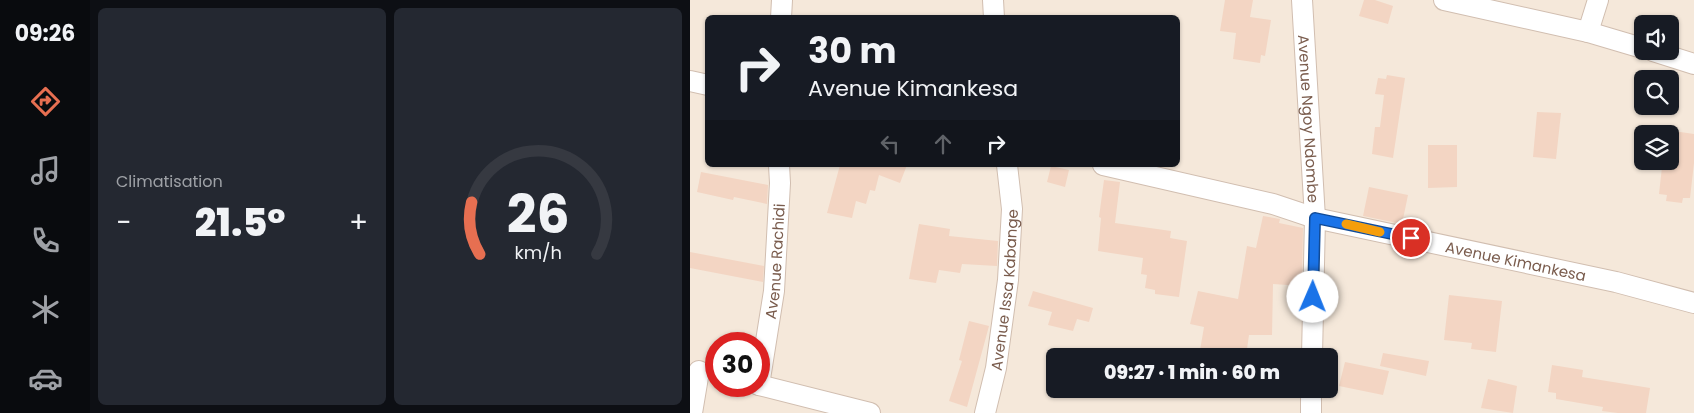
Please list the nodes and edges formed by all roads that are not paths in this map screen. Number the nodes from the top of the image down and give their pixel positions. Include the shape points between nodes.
1 (782, 0) edge
2 (993, 0) edge
3 (1302, 0) edge
4 (1444, 0) edge
5 (1598, 0) edge
6 (781, 15) edge
7 (994, 15) edge
8 (1588, 32) junction
9 (1634, 46) edge
10 (1679, 59) edge
11 (1694, 64) edge
12 (690, 81) edge
13 (705, 84) edge
14 (779, 167) edge
15 (1007, 167) edge
16 (1112, 167) edge
17 (1315, 218) junction
18 (1694, 303) edge
19 (767, 332) edge
20 (1312, 348) edge
21 (702, 372) edge
22 (770, 388) edge
23 (1311, 398) edge
24 (692, 413) edge
25 (870, 413) edge
26 (985, 413) edge
27 (1311, 413) edge

1 - 6 street
2 - 7 street
3 - 17 street, Avenue Ngoy Ndombe
4 - 8 street
5 - 8 street
8 - 9 street
10 - 11 street
12 - 13 street
14 - 19 street, Avenue Rachidi via 774,291
15 - 26 street, Avenue Issa Kabange via 1012,209 1008,280 996,368
16 - 17 street, Avenue Kimankesa via 1273,204
17 - 18 street, Avenue Kimankesa via 1616,282
17 - 20 street, Avenue Ngoy Ndombe
21 - 24 street
22 - 25 street
23 - 27 street

